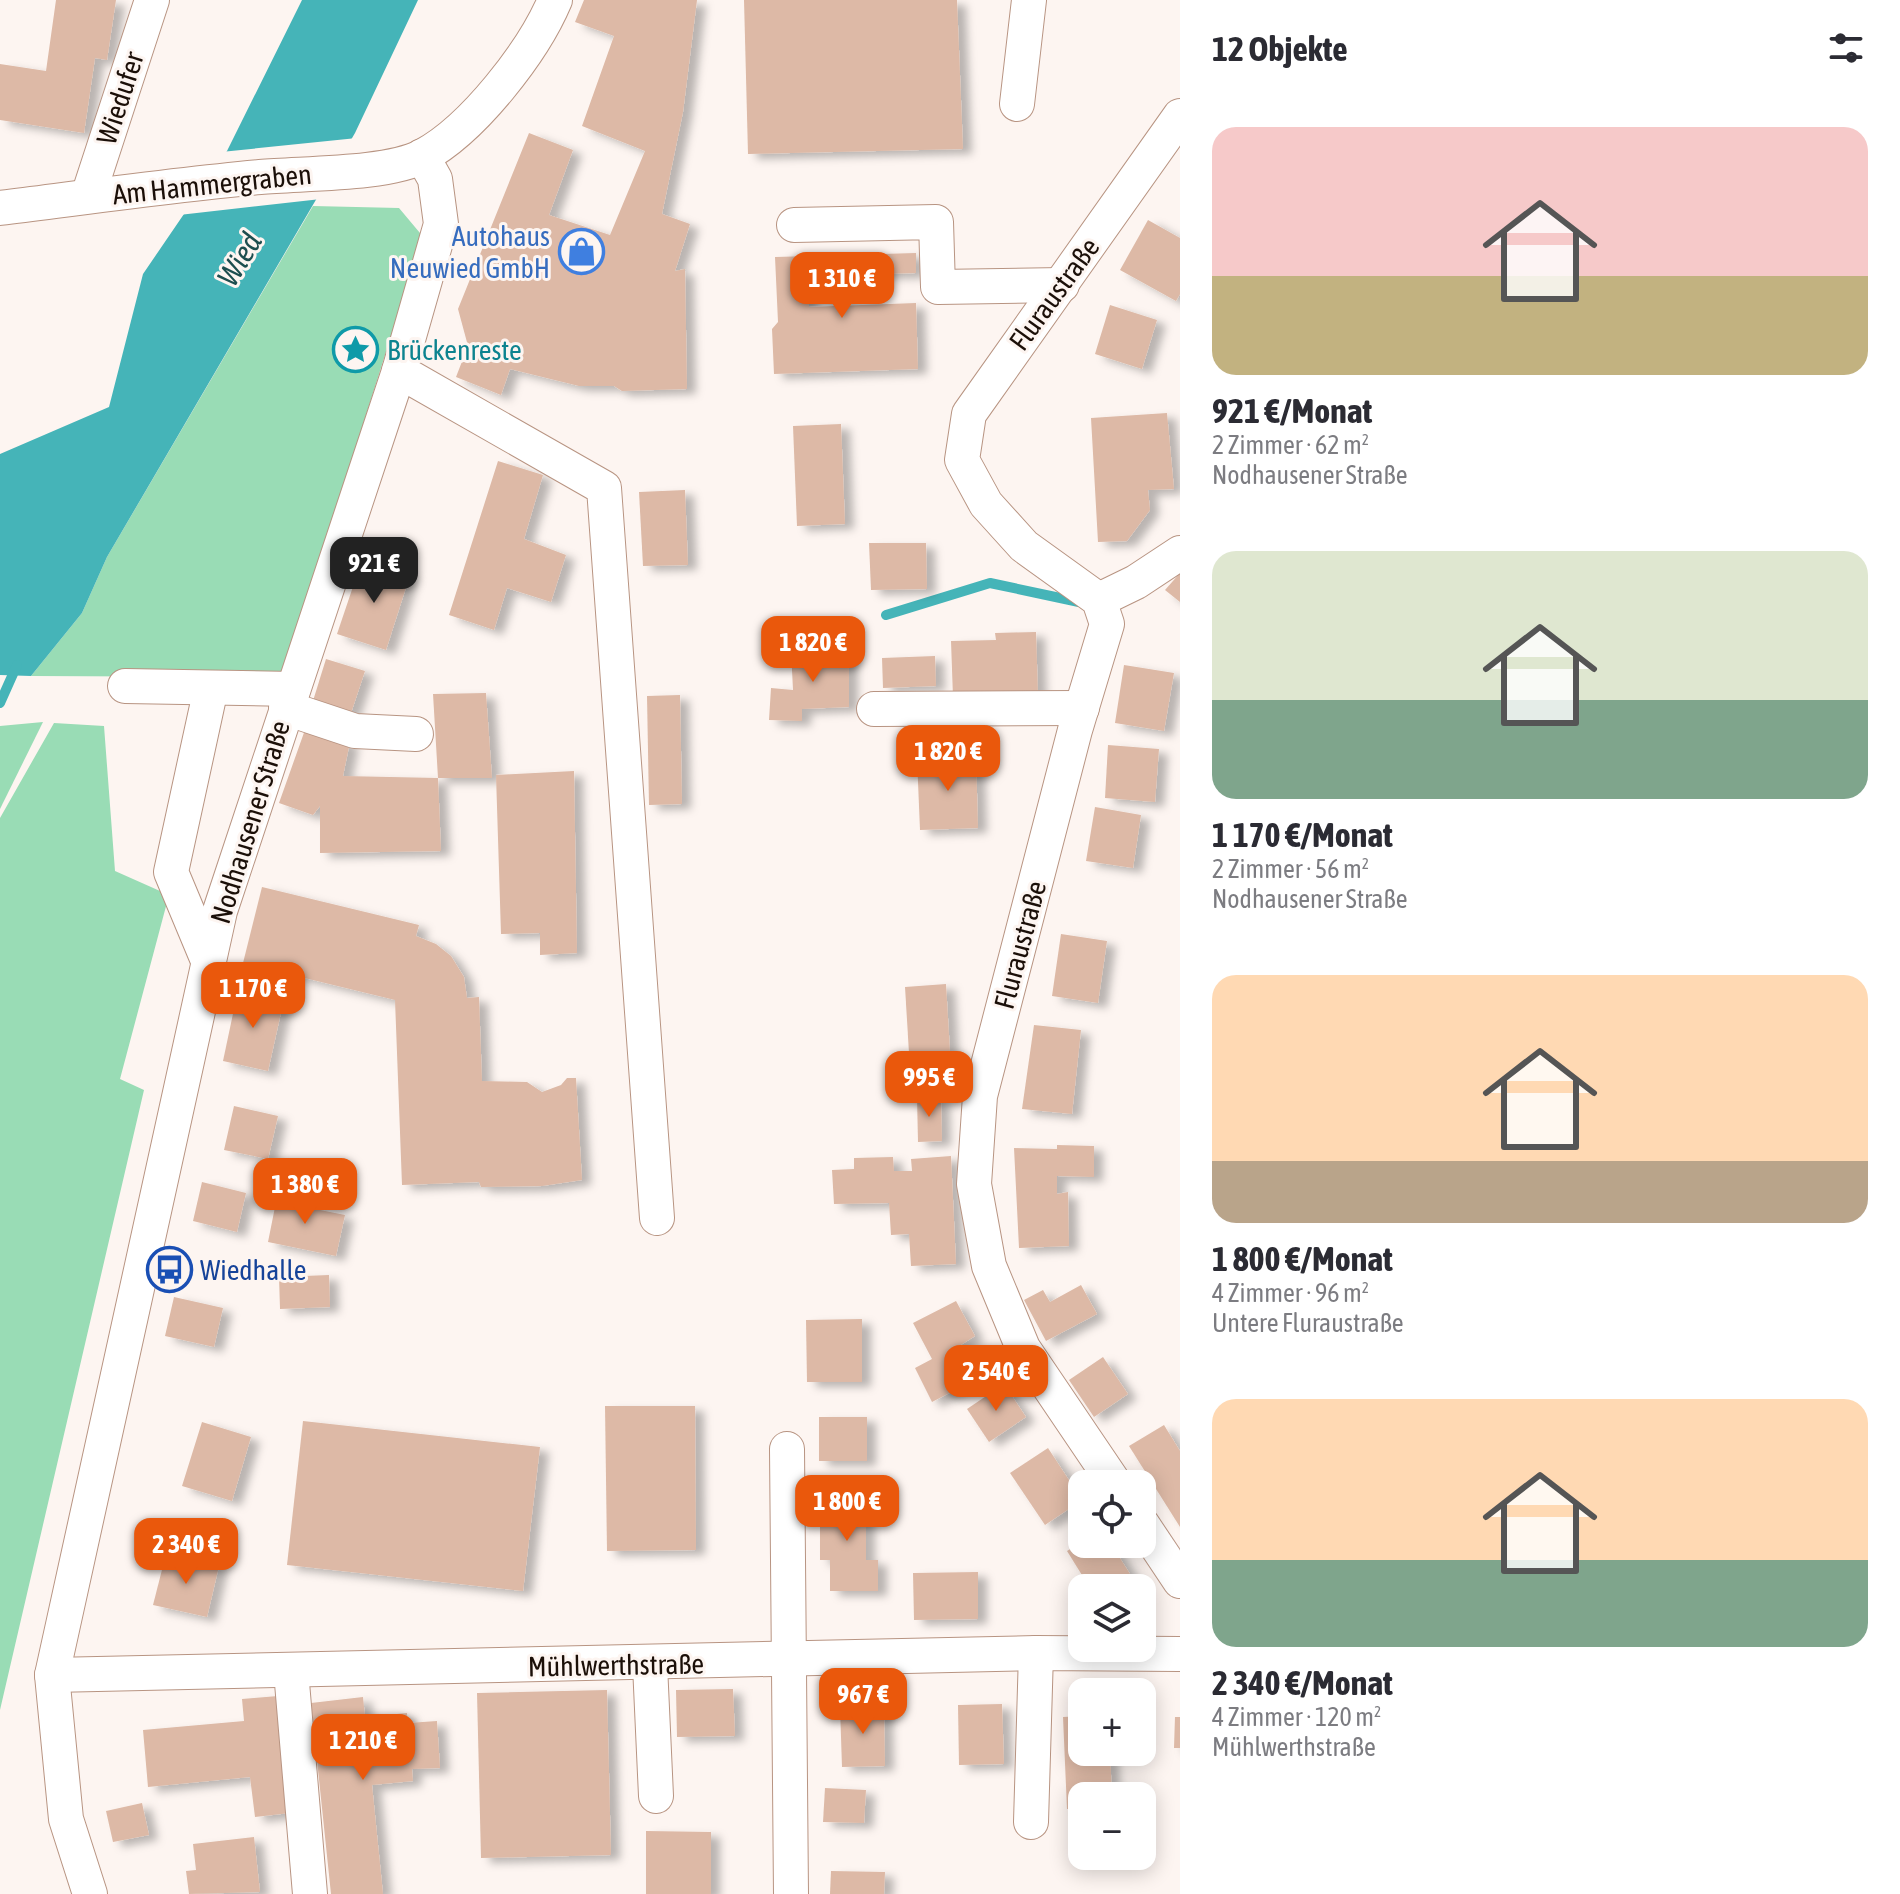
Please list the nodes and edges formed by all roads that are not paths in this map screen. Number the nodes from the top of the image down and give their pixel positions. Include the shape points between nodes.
1 (152, 0) edge
2 (555, 0) edge
3 (1029, 0) edge
4 (1017, 104) dead end
5 (1180, 116) edge
6 (422, 156) junction
7 (88, 196) junction
8 (0, 208) edge
9 (794, 225) dead end
10 (1062, 285) junction
11 (399, 371) junction
12 (1180, 553) edge
13 (1099, 600) junction
14 (125, 686) dead end
15 (211, 688) junction
16 (290, 699) junction
17 (1082, 708) junction
18 (874, 709) dead end
19 (416, 734) dead end
20 (209, 963) junction
21 (657, 1218) dead end
22 (787, 1449) dead end
23 (1106, 1470) edge
24 (1156, 1545) edge
25 (1180, 1581) edge
26 (1036, 1653) junction
27 (1180, 1654) edge
28 (786, 1661) junction
29 (650, 1665) junction
30 (291, 1671) junction
31 (52, 1675) junction
32 (656, 1796) dead end
33 (1031, 1822) dead end
34 (90, 1894) edge
35 (310, 1894) edge
36 (791, 1894) edge

1 - 7 street, Wiedufer
2 - 6 street via 547,20 487,105
3 - 4 street
5 - 10 street, Fluraustraße
6 - 7 street, Am Hammergraben via 354,170
6 - 11 street, Nodhausener Straße via 435,179 441,224
7 - 8 street, Am Hammergraben
9 - 10 street via 936,222 938,287
10 - 13 street, Fluraustraße via 969,414 962,460 986,504 1024,546
11 - 16 street, Nodhausener Straße
11 - 21 street via 604,488
12 - 13 street
13 - 17 street, Fluraustraße via 1107,624
14 - 15 street
15 - 16 street
15 - 20 street via 171,872
16 - 19 street via 355,731
16 - 20 street, Nodhausener Straße via 220,911
17 - 18 street
17 - 23 street, Fluraustraße via 980,1096 974,1184 989,1266 1023,1348
20 - 31 street, Nodhausener Straße
22 - 28 street
24 - 25 street
26 - 27 street, Mühlwerthstraße
26 - 28 street, Mühlwerthstraße
26 - 33 street
28 - 29 street, Mühlwerthstraße
28 - 36 street
29 - 30 street, Mühlwerthstraße
29 - 32 street
30 - 31 street, Mühlwerthstraße
30 - 35 street
31 - 34 street, Nodhausener Straße via 66,1819

